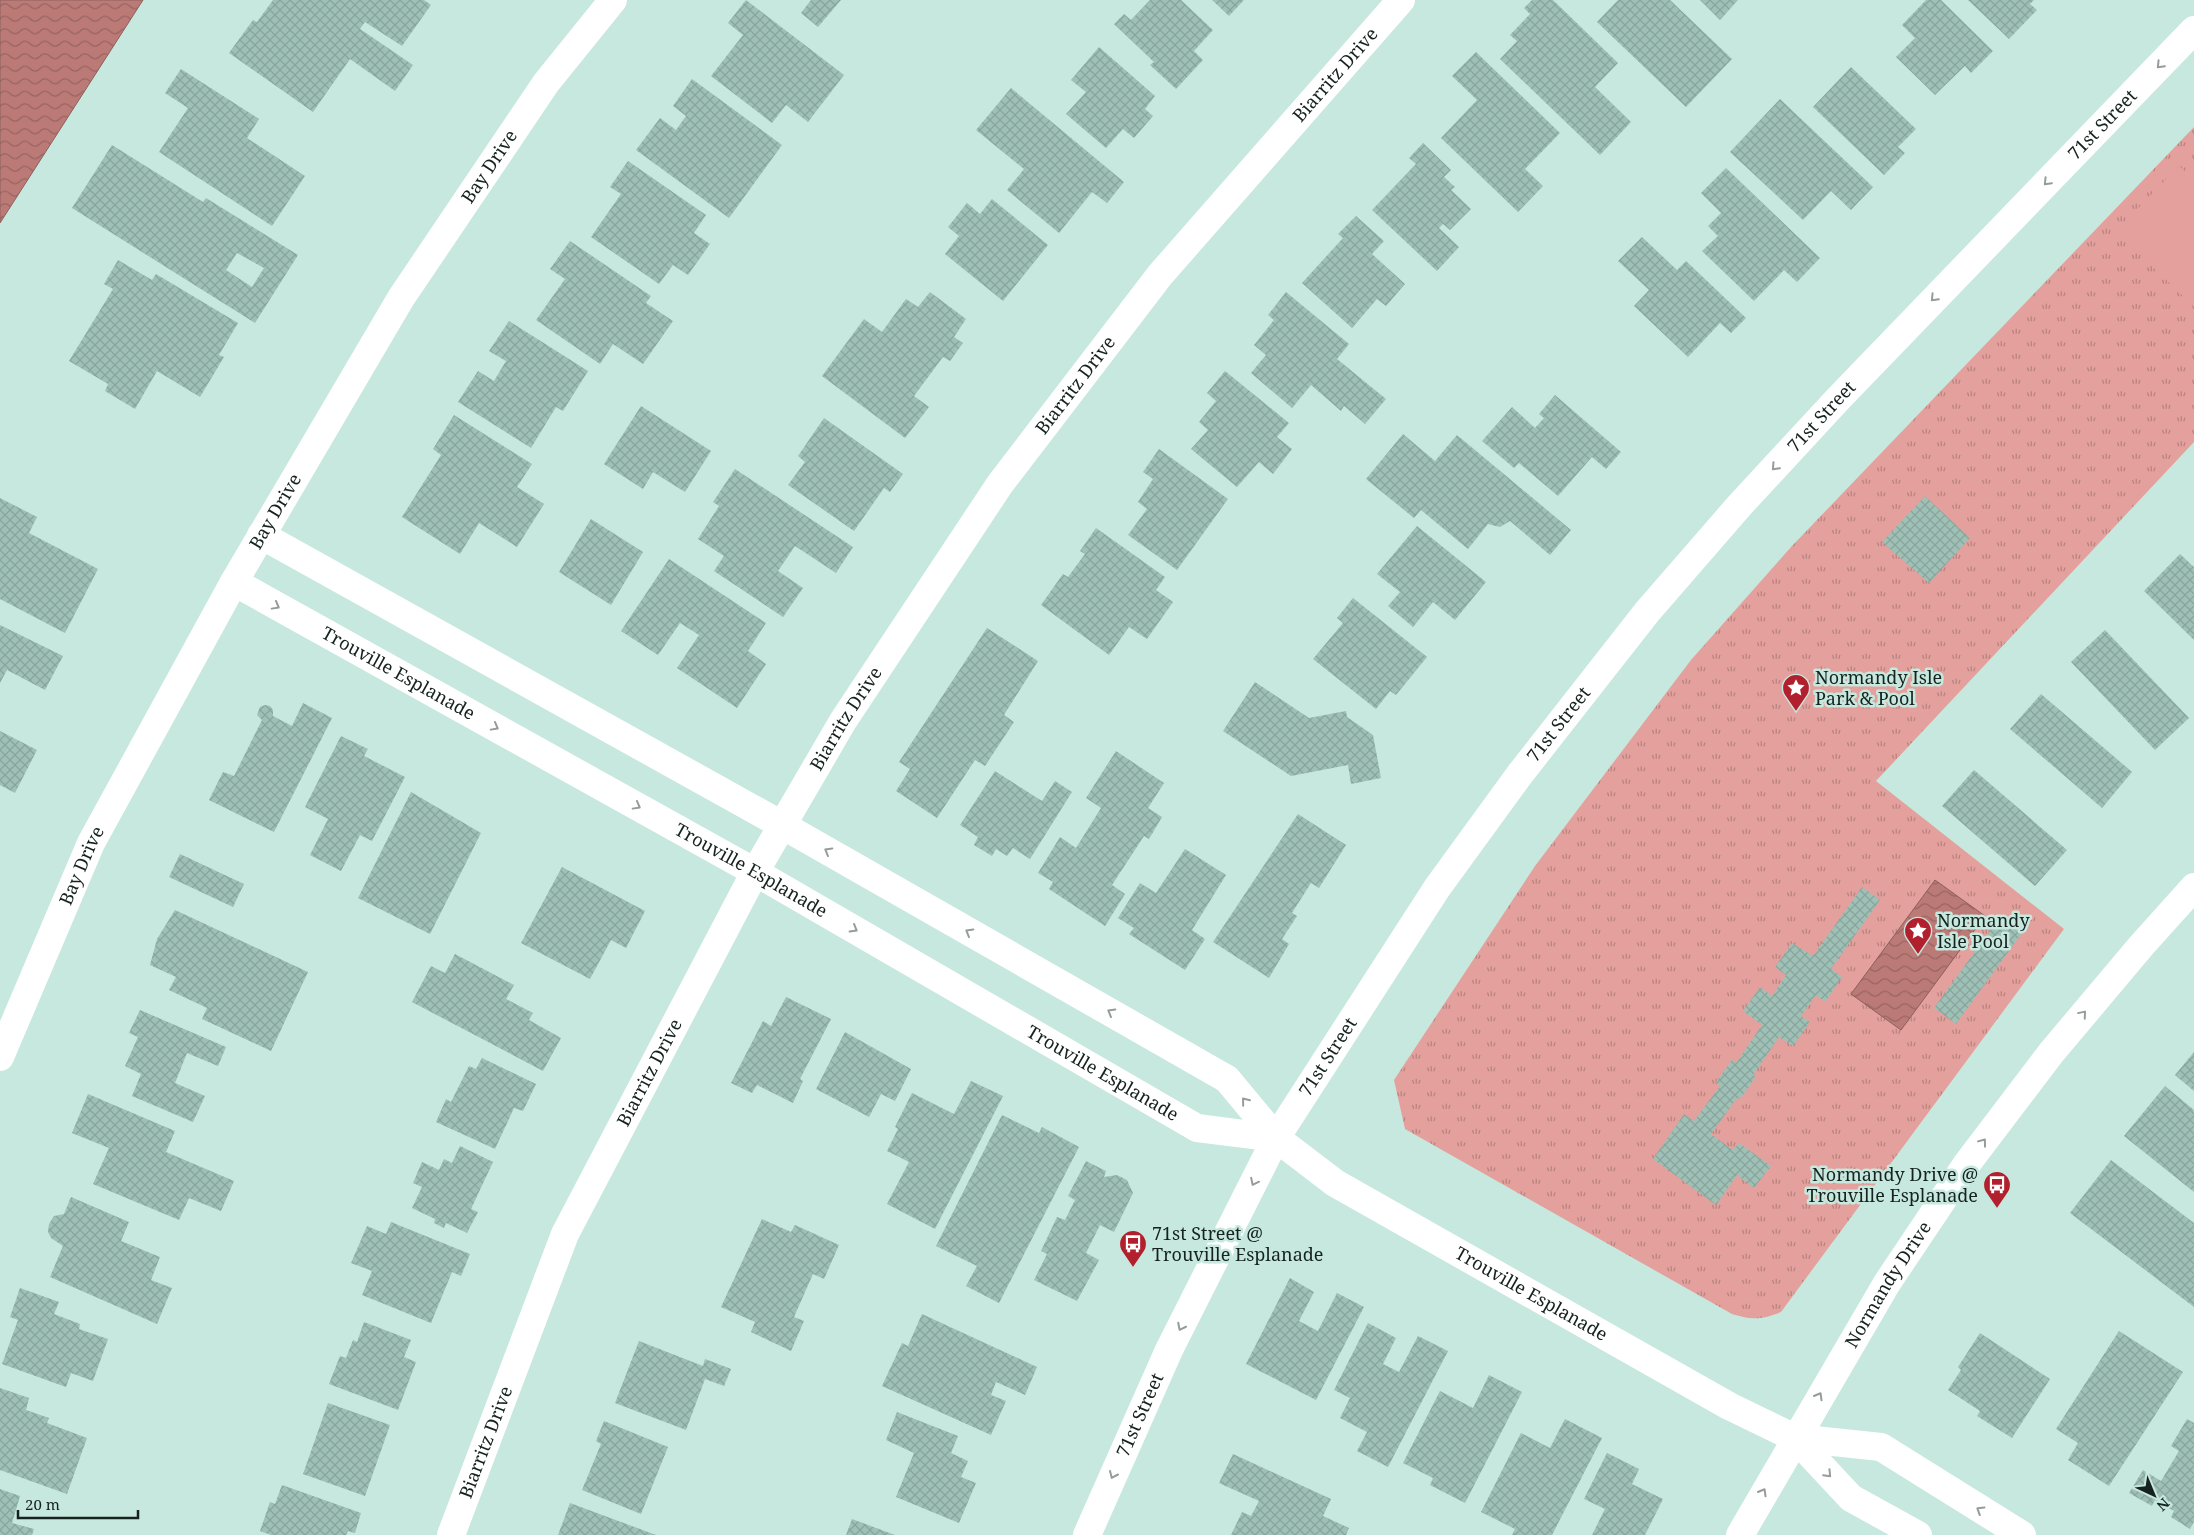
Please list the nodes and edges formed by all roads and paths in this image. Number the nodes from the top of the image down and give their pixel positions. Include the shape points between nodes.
1 (613, 0) edge
2 (1401, 0) edge
3 (2194, 30) edge
4 (261, 536) junction
5 (234, 582) junction
6 (782, 825) junction
7 (755, 872) junction
8 (2194, 886) edge
9 (0, 1057) edge
10 (1276, 1138) junction
11 (1795, 1438) junction
12 (451, 1535) edge
13 (1087, 1535) edge
14 (1740, 1535) edge
15 (1918, 1535) edge
16 (2022, 1535) edge

1 - 4 street, Bay Drive via 546,82 401,298
2 - 6 street, Biarritz Drive via 1160,274 1000,484 843,721
3 -> 10 street, 71st Street via 1838,399 1647,612 1520,774 1437,888
4 - 5 street, Bay Drive
4 - 6 street, Trouville Esplanade
5 -> 7 street, Trouville Esplanade
5 - 9 street, Bay Drive via 91,843
6 - 7 street, Biarritz Drive
10 -> 6 street, Trouville Esplanade via 1227,1079
7 -> 10 street, Trouville Esplanade via 1197,1128
7 - 12 street, Biarritz Drive via 565,1234
11 -> 8 street, Normandy Drive via 1887,1283 1966,1165 2051,1053
10 - 11 street, Trouville Esplanade via 1335,1182 1729,1406
10 -> 13 street, 71st Street via 1169,1350
14 -> 11 street, Normandy Drive
11 -> 15 street, Trouville Esplanade via 1851,1498
16 -> 11 street, Trouville Esplanade via 1881,1446

